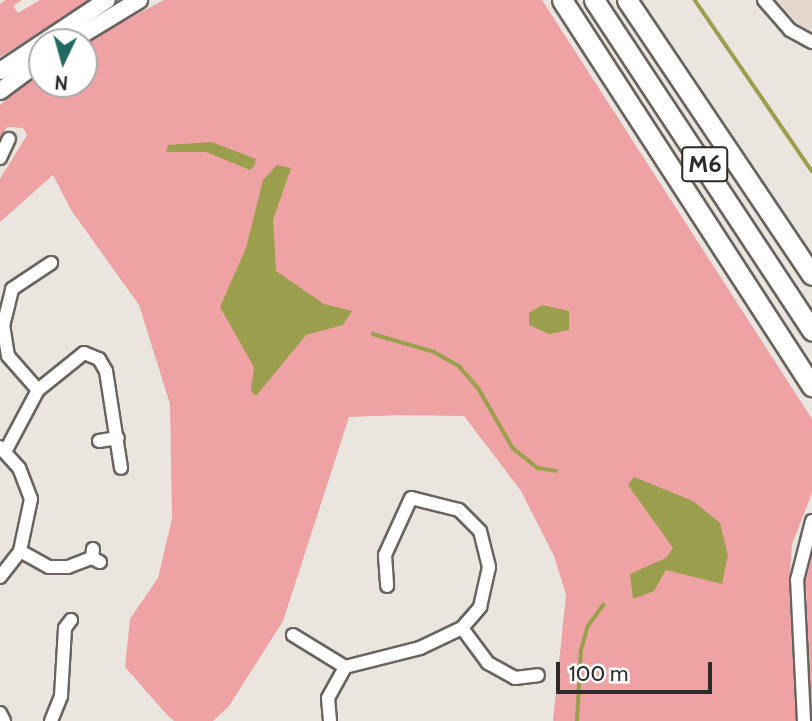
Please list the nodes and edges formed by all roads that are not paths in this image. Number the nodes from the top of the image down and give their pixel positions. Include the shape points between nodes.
1 (107, 0) edge
2 (139, 0) edge
3 (562, 0) edge
4 (594, 0) edge
5 (627, 0) edge
6 (764, 0) edge
7 (92, 28) edge
8 (812, 42) edge
9 (28, 70) edge
10 (0, 71) edge
11 (0, 91) edge
12 (9, 139) dead end
13 (0, 158) edge
14 (51, 263) dead end
15 (812, 275) edge
16 (812, 331) edge
17 (86, 338) dead end
18 (84, 353) junction
19 (812, 386) edge
20 (38, 390) junction
21 (118, 438) junction
22 (99, 441) dead end
23 (2, 449) edge
24 (121, 468) dead end
25 (812, 521) edge
26 (20, 551) junction
27 (95, 556) dead end
28 (0, 577) edge
29 (387, 586) dead end
30 (71, 620) dead end
31 (462, 628) junction
32 (293, 635) dead end
33 (345, 667) junction
34 (538, 675) dead end
35 (0, 713) edge
36 (53, 720) edge
37 (4, 721) edge
38 (330, 721) edge
39 (804, 721) edge

1 - 10 main road
2 - 7 main road
3 - 19 highway
4 - 16 highway, M6
5 - 15 highway, M6
6 - 8 street via 790,30
9 - 11 main road
12 - 13 street
14 - 20 street via 12,289 3,327 8,356
17 - 18 street
18 - 20 street
18 - 21 street via 99,359 106,371
20 - 23 street
21 - 22 street
21 - 24 street
23 - 26 street via 31,499
25 - 39 street via 797,580
26 - 27 street via 49,567 68,568
26 - 28 street
29 - 31 street via 385,555 411,498 459,509 480,531 489,567 480,607
30 - 36 street via 65,628 61,696
31 - 33 street via 420,648
31 - 34 street via 488,663 515,678
32 - 33 street
33 - 38 street via 328,698
35 - 37 street

